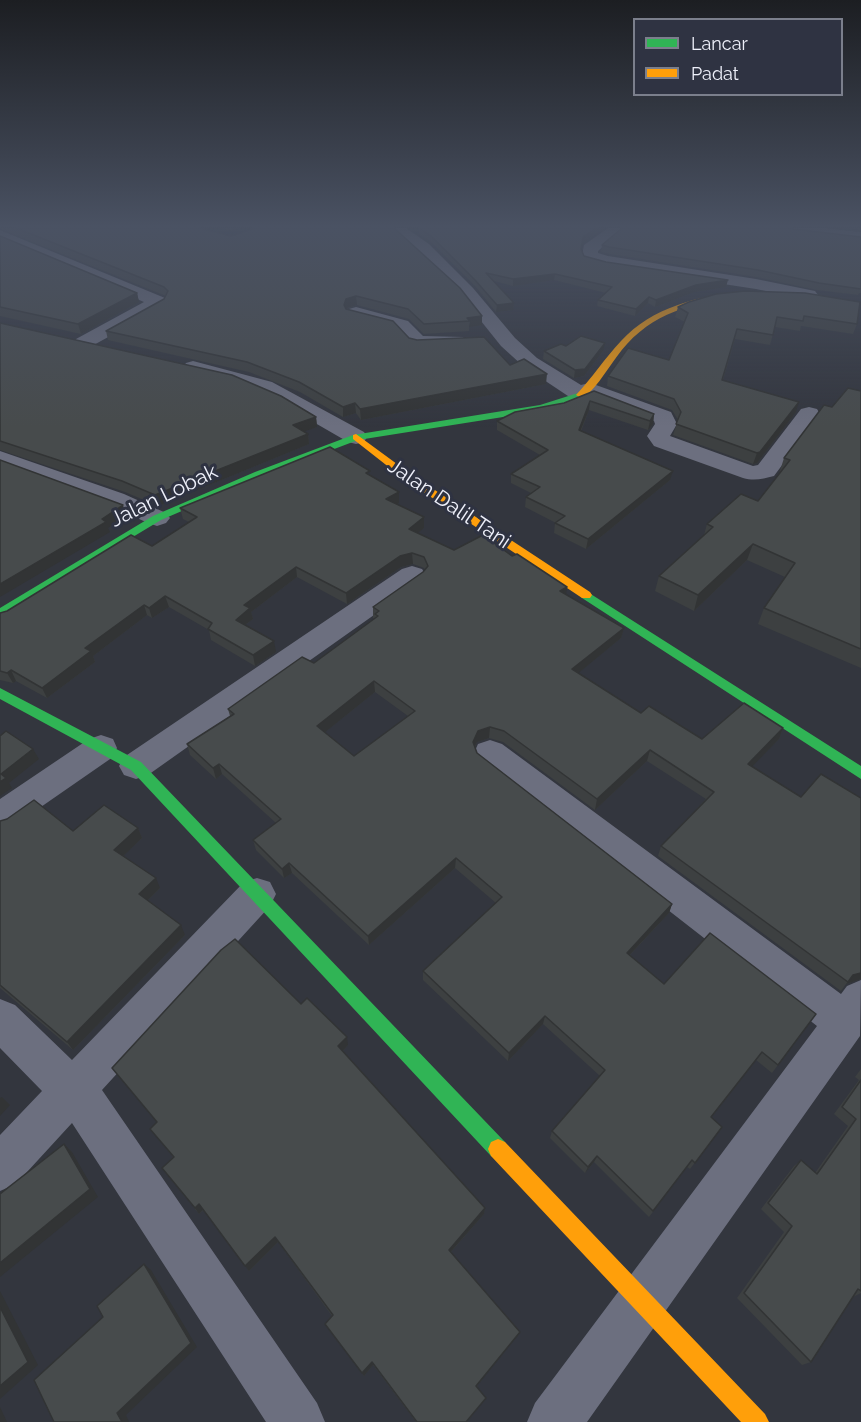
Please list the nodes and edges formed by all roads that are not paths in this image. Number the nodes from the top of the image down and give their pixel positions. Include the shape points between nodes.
1 (141, 294) edge
2 (469, 294) edge
3 (728, 294) edge
4 (771, 294) edge
5 (806, 294) edge
6 (814, 296) joint
7 (356, 313) edge
8 (504, 337) junction
9 (62, 338) edge
10 (83, 342) junction
11 (117, 350) edge
12 (174, 363) edge
13 (586, 392) junction
14 (809, 414) dead end
15 (356, 437) junction
16 (0, 458) edge
17 (157, 518) junction
18 (412, 575) dead end
19 (4, 607) edge
20 (0, 693) edge
21 (101, 747) junction
22 (490, 753) dead end
23 (136, 766) junction
24 (861, 773) edge
25 (0, 816) edge
26 (257, 894) junction
27 (853, 1011) edge
28 (0, 1019) edge
29 (73, 1092) junction
30 (0, 1168) edge
31 (640, 1301) junction
32 (298, 1422) edge
33 (554, 1422) edge
34 (757, 1422) edge

1 - 10 street via 159,302
2 - 8 street
3 - 13 street via 682,302 655,315 616,351
4 - 6 street
5 - 6 street
7 - 8 street via 401,325 418,342
8 - 13 street via 530,362
9 - 10 street
10 - 11 street
12 - 15 street, Jalan Dalil Tani via 265,386
13 - 14 street via 663,417 666,424 657,436 662,441 751,473 766,471
13 - 15 street, Jalan Lobak via 541,408
15 - 17 street, Jalan Lobak
15 - 24 street, Jalan Dalil Tani via 479,525
16 - 17 street
17 - 19 street, Jalan Lobak
18 - 23 street
20 - 21 street
21 - 23 street
21 - 25 street
22 - 27 street
23 - 26 street
26 - 29 street
26 - 31 street
27 - 31 street
28 - 29 street
29 - 30 street
29 - 32 street via 88,1108
31 - 33 street
31 - 34 street

